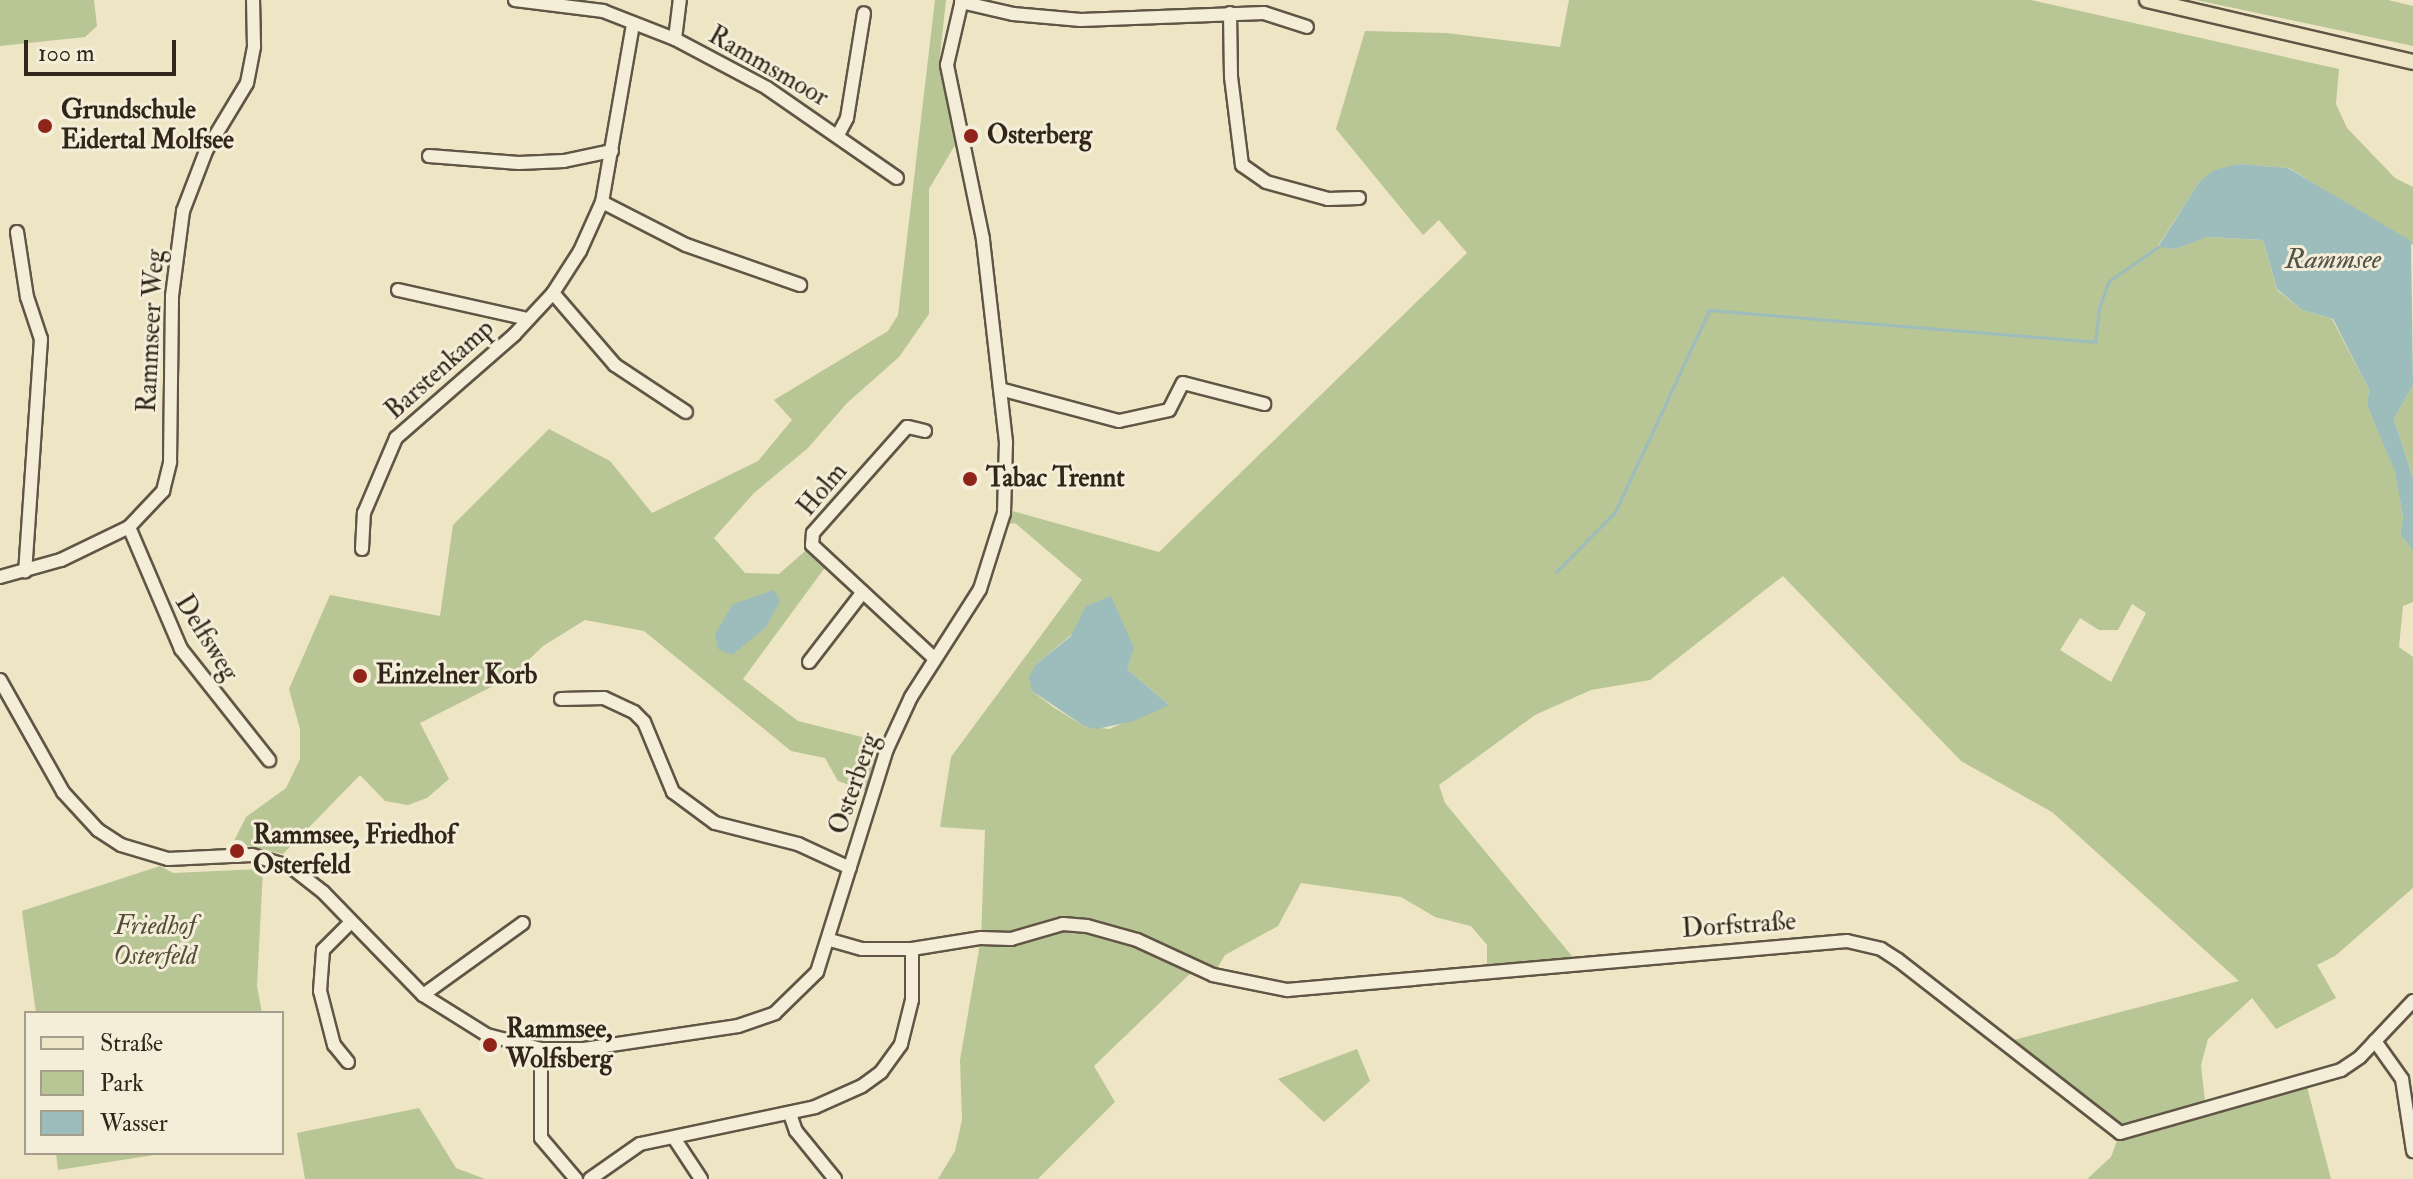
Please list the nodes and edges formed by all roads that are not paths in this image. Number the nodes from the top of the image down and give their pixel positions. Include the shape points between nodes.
1 (253, 0) edge
2 (515, 0) edge
3 (680, 0) edge
4 (2147, 0) edge
5 (962, 1) edge
6 (604, 5) edge
7 (864, 13) dead end
8 (1230, 13) junction
9 (633, 25) junction
10 (1307, 27) dead end
11 (675, 39) junction
12 (2413, 62) edge
13 (838, 135) junction
14 (612, 151) junction
15 (429, 156) dead end
16 (897, 178) dead end
17 (1359, 198) dead end
18 (602, 202) junction
19 (17, 232) dead end
20 (800, 285) dead end
21 (398, 290) dead end
22 (553, 293) junction
23 (528, 319) junction
24 (1000, 389) junction
25 (1264, 404) dead end
26 (686, 412) dead end
27 (925, 431) dead end
28 (129, 527) junction
29 (362, 549) dead end
30 (25, 571) junction
31 (0, 577) edge
32 (863, 592) junction
33 (934, 658) junction
34 (809, 662) dead end
35 (0, 680) edge
36 (561, 699) dead end
37 (269, 760) dead end
38 (850, 868) junction
39 (350, 923) junction
40 (523, 923) dead end
41 (830, 940) junction
42 (912, 949) junction
43 (423, 995) junction
44 (2413, 1001) edge
45 (2375, 1041) junction
46 (541, 1049) junction
47 (348, 1062) dead end
48 (790, 1114) junction
49 (674, 1138) junction
50 (2413, 1151) edge
51 (576, 1179) edge
52 (590, 1179) edge
53 (701, 1179) edge
54 (835, 1179) edge

1 - 28 street, Rammseer Weg via 254,46 247,83 206,151 183,211 172,296 168,474 152,507
2 - 6 street, Rammsmoor
3 - 11 street, Rammsmoor
4 - 12 main road
5 - 8 street via 1013,14 1081,20
5 - 24 street, Osterberg via 947,65 980,220
6 - 9 street, Rammsmoor
7 - 13 street, Rammsmoor via 847,118
8 - 10 street via 1287,17
8 - 17 street via 1242,165 1250,175 1278,185 1328,199
9 - 11 street, Rammsmoor
9 - 14 street, Barstenkamp
11 - 13 street, Rammsmoor via 767,88
13 - 16 street, Rammsmoor
14 - 15 street via 519,163
14 - 18 street, Barstenkamp
18 - 20 street via 686,245
18 - 22 street, Barstenkamp
19 - 30 street via 27,297 41,339
21 - 23 street, Barstenkamp
22 - 23 street, Barstenkamp
22 - 26 street via 615,365
23 - 29 street, Barstenkamp via 396,438 364,513
24 - 25 street via 1119,421 1169,410 1183,383
24 - 33 street, Osterberg via 1007,479 998,541 980,589
27 - 32 street, Holm via 907,427 813,533 817,552
28 - 30 street, Rammseer Weg
28 - 37 street, Delfsweg via 181,649
30 - 31 street, Rammseer Weg
32 - 33 street, Holm
32 - 34 street
33 - 38 street, Osterberg via 887,749
35 - 39 street, Osterberg via 63,792 98,830 121,845 181,861 252,855 273,860 303,875
36 - 38 street via 604,698 634,712 644,722 673,792 715,823 798,844
38 - 41 street, Osterberg
39 - 43 street, Osterberg
39 - 47 street via 323,950 320,991 334,1045
40 - 43 street
41 - 42 street via 862,949
41 - 46 street, Osterberg via 805,987 758,1020 584,1049
42 - 45 street, Dorfstraße via 981,938 1011,939 1063,924 1087,926 1137,940 1213,975 1287,990 1657,954 1860,943 1898,960 2120,1133 2306,1083 2341,1070
42 - 48 street via 908,1023 892,1059 862,1086
43 - 46 street, Osterberg via 487,1035
44 - 45 street, Dorfstraße
45 - 50 street via 2402,1079
46 - 51 street via 541,1138
48 - 49 street
48 - 54 street via 796,1131
49 - 52 street via 630,1148
49 - 53 street

